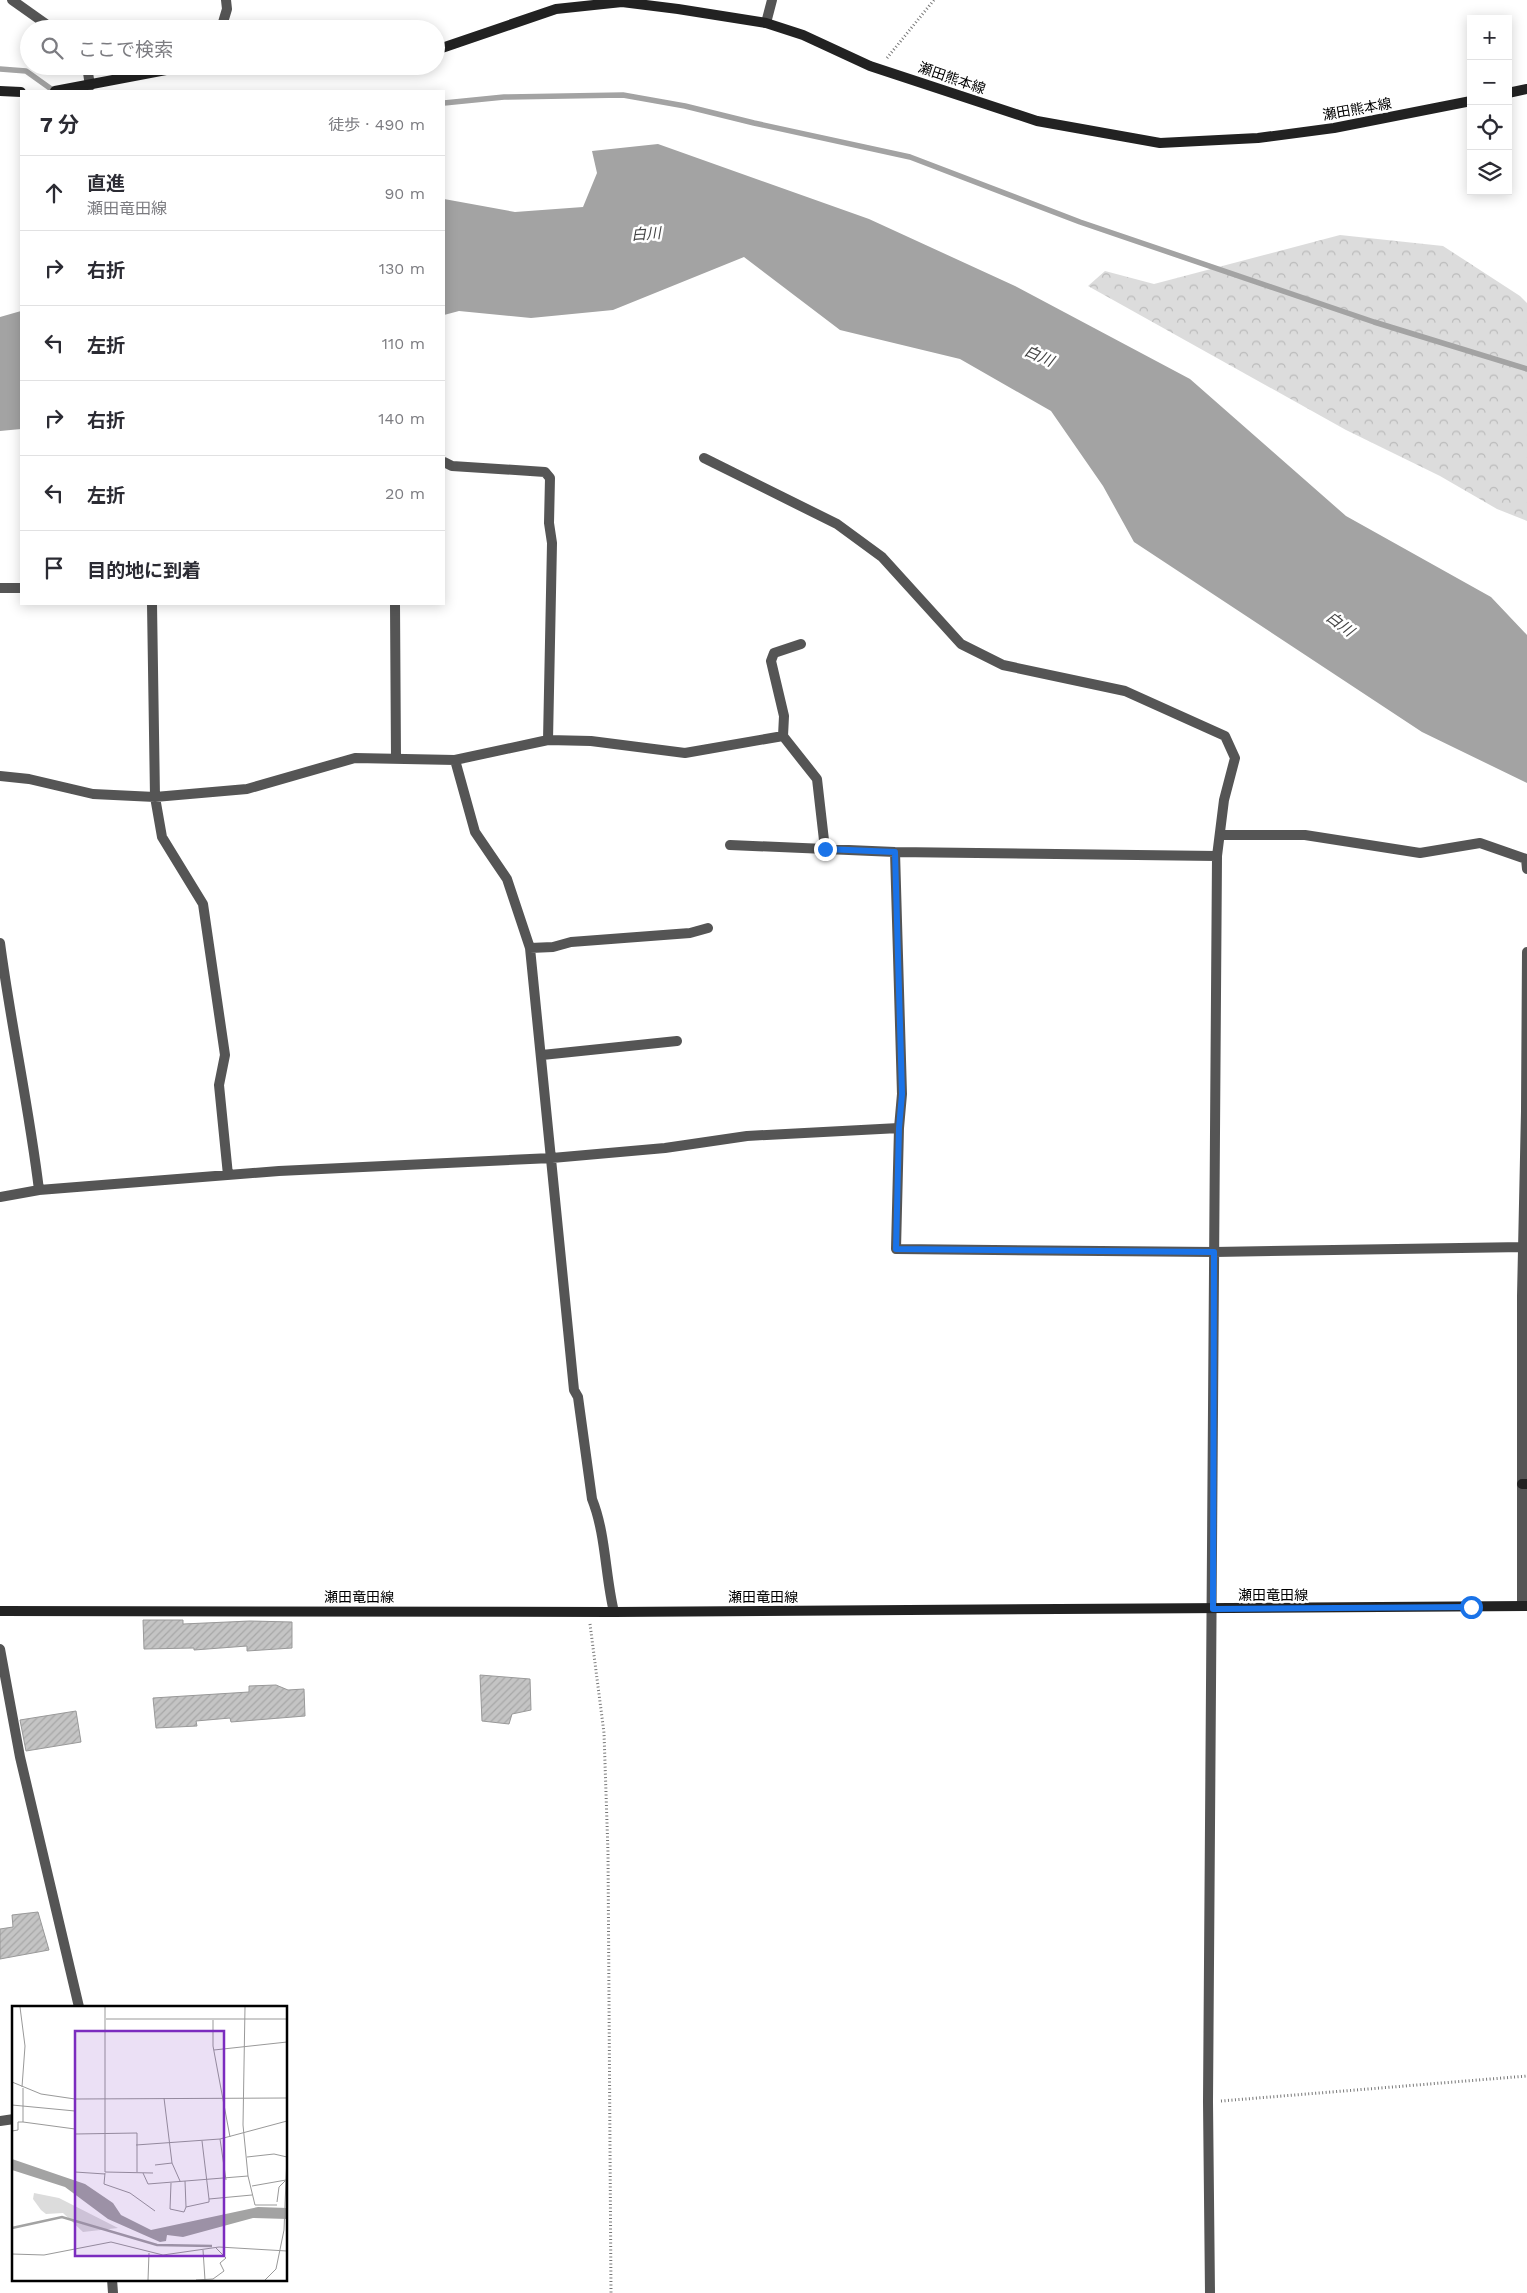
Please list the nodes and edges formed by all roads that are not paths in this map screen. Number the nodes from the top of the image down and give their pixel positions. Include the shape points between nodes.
1 (12, 0) edge
2 (226, 0) edge
3 (772, 0) edge
4 (40, 20) edge
5 (223, 20) edge
6 (766, 23) junction
7 (445, 47) edge
8 (88, 75) edge
9 (143, 75) edge
10 (90, 86) junction
11 (1527, 89) edge
12 (62, 90) edge
13 (0, 91) edge
14 (20, 92) edge
15 (1512, 92) edge
16 (1467, 102) edge
17 (704, 458) dead end
18 (445, 462) edge
19 (0, 588) edge
20 (20, 588) edge
21 (152, 605) edge
22 (395, 605) edge
23 (801, 644) dead end
24 (783, 736) junction
25 (548, 740) junction
26 (396, 759) junction
27 (455, 760) junction
28 (0, 776) edge
29 (155, 797) junction
30 (1220, 835) junction
31 (730, 845) dead end
32 (825, 849) junction
33 (895, 852) junction
34 (1217, 856) junction
35 (1527, 869) edge
36 (708, 928) dead end
37 (0, 943) edge
38 (530, 948) junction
39 (1527, 952) edge
40 (677, 1041) dead end
41 (542, 1055) junction
42 (899, 1128) junction
43 (552, 1158) junction
44 (228, 1175) junction
45 (40, 1190) junction
46 (0, 1197) edge
47 (1524, 1246) junction
48 (1214, 1252) junction
49 (1524, 1297) edge
50 (1524, 1484) edge
51 (1524, 1606) edge
52 (1213, 1609) junction
53 (0, 1611) edge
54 (614, 1612) junction
55 (0, 1649) edge
56 (79, 2006) edge
57 (112, 2280) edge
58 (112, 2293) edge
59 (1210, 2293) edge

1 - 4 street
2 - 5 street
3 - 6 street
6 - 7 main road, 瀬田熊本線 via 622,2 556,9
6 - 16 main road, 瀬田熊本線 via 803,35 879,68 1037,121 1160,143 1258,138 1334,128
8 - 10 street
9 - 10 main road
10 - 12 main road
11 - 15 main road
13 - 14 main road
17 - 30 street via 837,524 882,557 961,644 1003,665 1125,691 1225,736 1235,758 1224,800
18 - 25 street via 452,466 545,472 550,478
19 - 20 street
21 - 29 street
22 - 26 street
23 - 24 street via 774,653 771,661 784,716
24 - 25 street via 685,753
24 - 32 street via 817,779
25 - 27 street
26 - 27 street
26 - 29 street via 355,758 247,788
27 - 38 street via 475,832 507,879
28 - 29 street via 29,779 93,794
29 - 44 street via 162,836 203,904 225,1055 219,1085
30 - 34 street
30 - 35 street via 1305,835 1420,853 1480,843 1526,859
31 - 32 street
32 - 33 street
33 - 34 street
33 - 42 street via 902,1094
34 - 48 street
36 - 38 street via 690,933
37 - 45 street
38 - 41 street
39 - 47 street
40 - 41 street
41 - 43 street
42 - 43 street via 747,1136 666,1148
42 - 48 street via 896,1249
43 - 44 street
43 - 54 street via 574,1390 578,1397 592,1499
44 - 45 street
45 - 46 street
47 - 48 street
47 - 49 street
48 - 52 street
49 - 50 street
50 - 51 street
51 - 52 main road, 瀬田竜田線
52 - 54 main road, 瀬田竜田線
52 - 59 street via 1208,2102
53 - 54 main road, 瀬田竜田線
55 - 56 street via 20,1757
57 - 58 street

